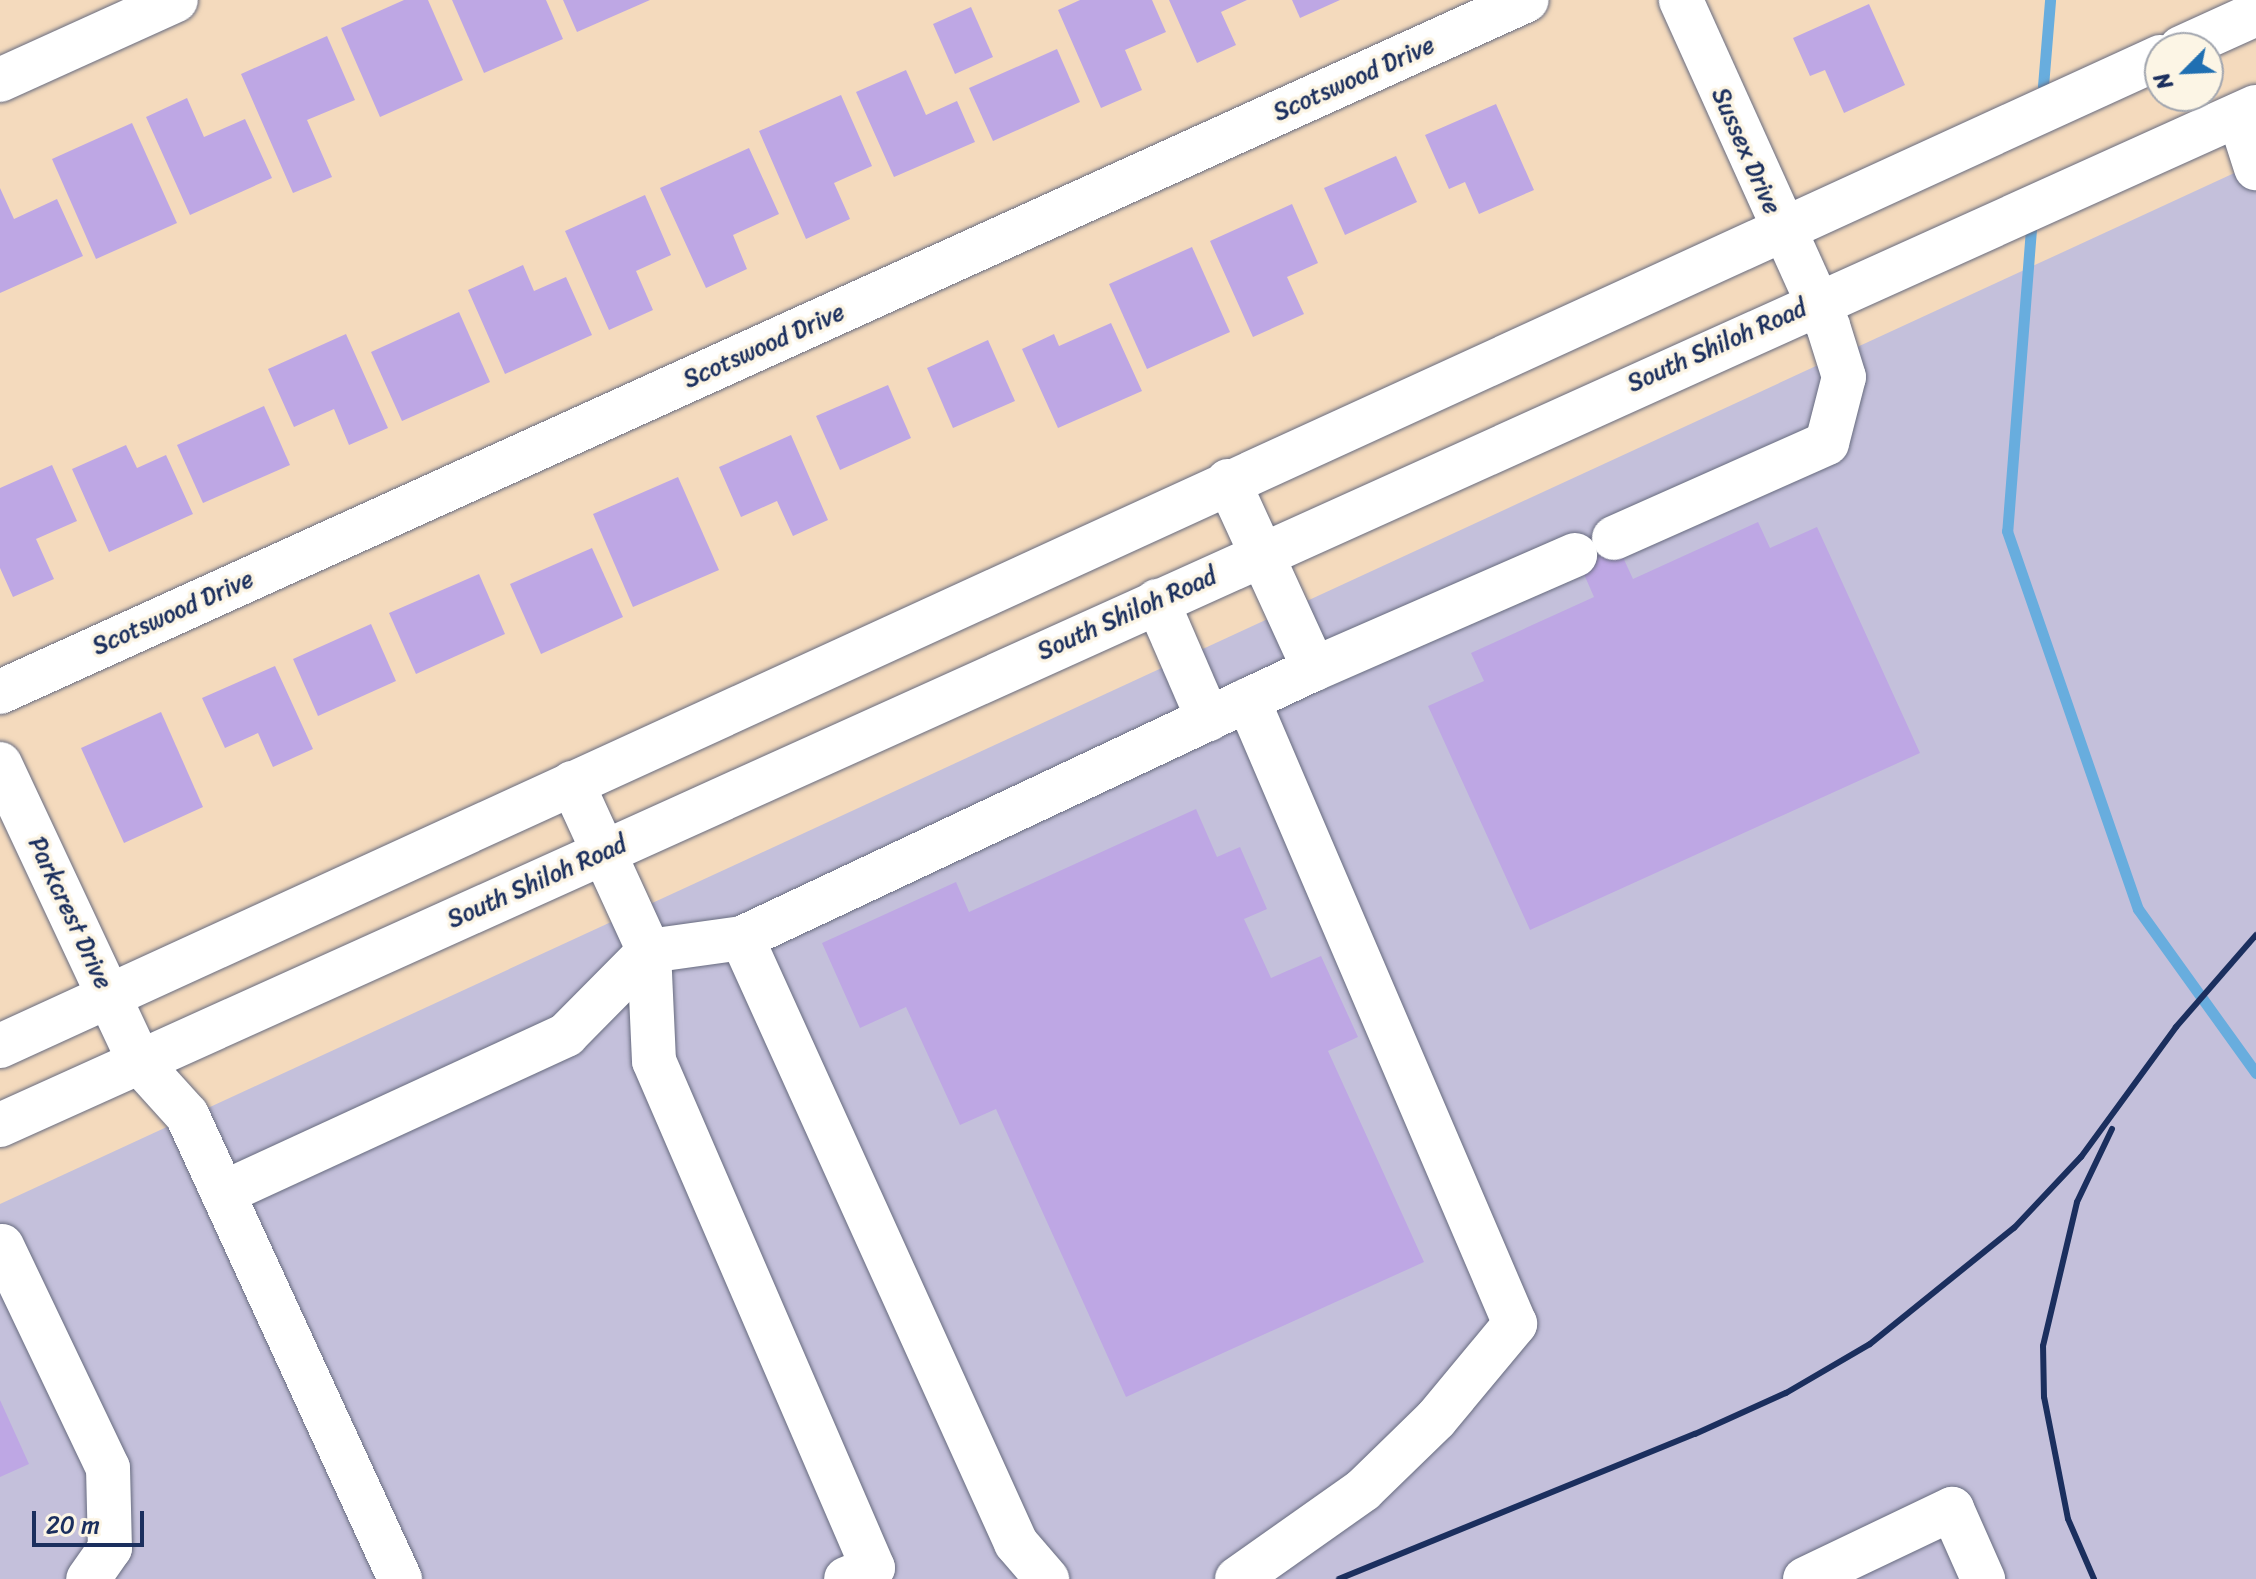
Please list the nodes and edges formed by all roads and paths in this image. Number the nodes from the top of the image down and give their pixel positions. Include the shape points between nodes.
1 (176, 0) edge
2 (1527, 0) edge
3 (1681, 0) edge
4 (2256, 14) edge
5 (2216, 32) edge
6 (2144, 64) edge
7 (0, 80) edge
8 (2247, 111) edge
9 (2256, 168) edge
10 (1780, 228) junction
11 (1814, 302) junction
12 (1228, 481) junction
13 (1260, 554) junction
14 (1157, 601) junction
15 (1314, 669) junction
16 (0, 692) edge
17 (1248, 700) junction
18 (1208, 719) junction
19 (0, 764) edge
20 (572, 783) junction
21 (604, 852) junction
22 (742, 938) junction
23 (649, 951) junction
24 (109, 995) junction
25 (0, 1046) edge
26 (140, 1063) junction
27 (0, 1125) edge
28 (223, 1193) junction
29 (1, 1244) edge
30 (88, 1579) edge
31 (400, 1579) edge
32 (846, 1579) edge
33 (1047, 1579) edge
34 (1237, 1579) edge
35 (1805, 1579) edge
36 (1983, 1579) edge

1 - 7 main road
2 - 16 main road, Scotswood Drive
3 - 10 main road, Sussex Drive
4 - 5 main road
6 - 10 main road
8 - 9 main road
8 - 11 main road, South Shiloh Road
10 - 11 main road, Sussex Drive
10 - 12 main road
11 - 13 main road, South Shiloh Road
11 - 15 main road, Sussex Drive via 1844,377 1827,443
12 - 13 main road
12 - 20 main road
13 - 14 main road, South Shiloh Road
13 - 15 main road
14 - 18 main road
14 - 21 main road, South Shiloh Road
15 - 17 main road
17 - 18 main road
17 - 34 main road via 1515,1324 1436,1419 1363,1490
18 - 22 main road
19 - 24 main road, Parkcrest Drive
20 - 21 main road
20 - 24 main road
21 - 23 main road
21 - 26 main road, South Shiloh Road
22 - 23 main road
22 - 33 main road via 1016,1543
23 - 28 main road via 566,1035
23 - 32 main road via 654,1061 873,1568
24 - 25 main road
24 - 26 main road, Parkcrest Drive
26 - 27 main road, South Shiloh Road
26 - 28 main road, Parkcrest Drive via 187,1115
28 - 31 main road, Parkcrest Drive
29 - 30 main road via 108,1468 110,1548
35 - 36 main road via 1952,1509

